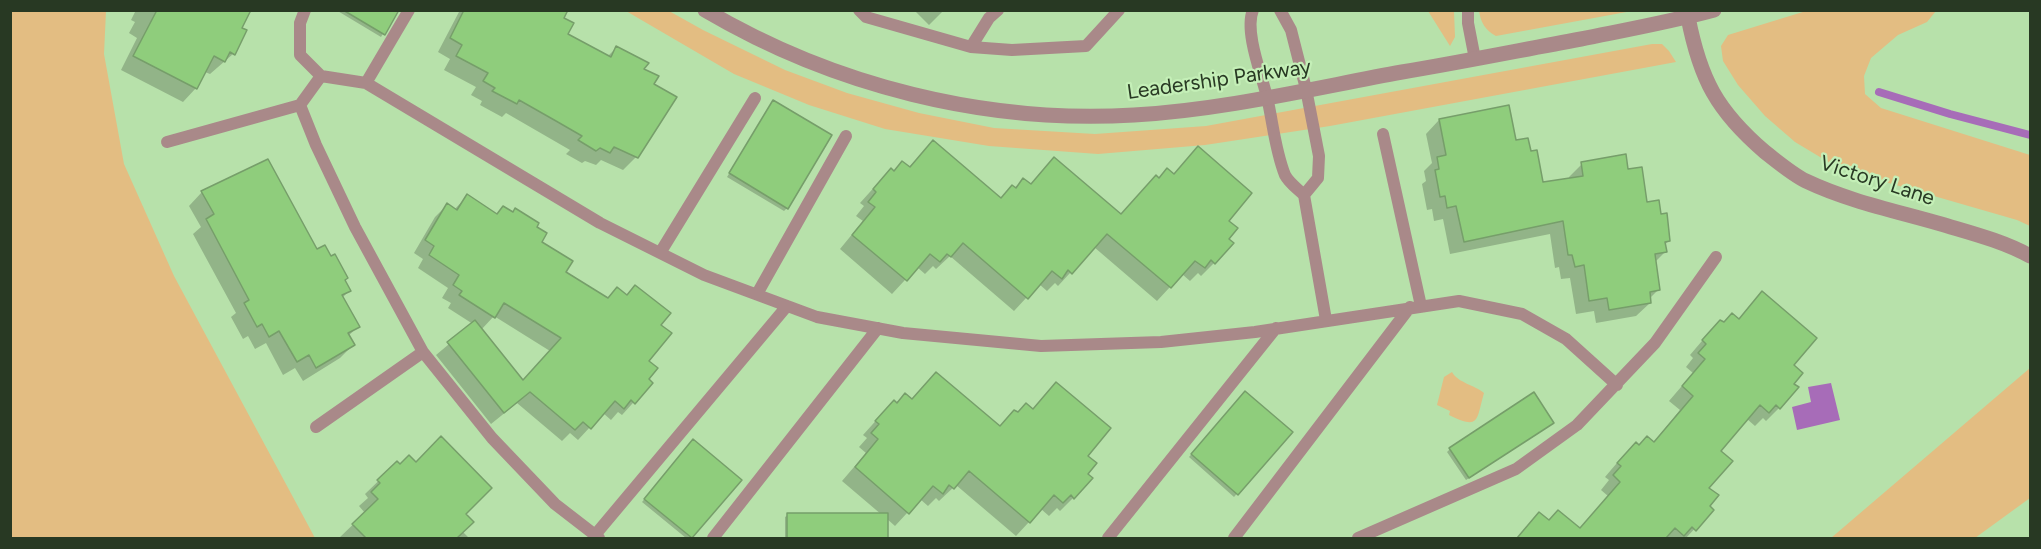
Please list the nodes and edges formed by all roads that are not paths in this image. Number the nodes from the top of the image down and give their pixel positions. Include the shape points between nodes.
1 (305, 10) edge
2 (409, 10) edge
3 (705, 10) edge
4 (859, 10) edge
5 (998, 10) edge
6 (1119, 10) edge
7 (1253, 10) edge
8 (1280, 10) edge
9 (1468, 10) edge
10 (1714, 10) edge
11 (1688, 17) junction
12 (971, 47) junction
13 (1475, 59) junction
14 (321, 76) junction
15 (366, 83) junction
16 (1306, 89) junction
17 (1267, 97) junction
18 (755, 98) dead end
19 (300, 105) junction
20 (1383, 134) dead end
21 (846, 136) dead end
22 (167, 142) dead end
23 (1304, 195) junction
24 (660, 253) junction
25 (2031, 256) edge
26 (1716, 257) dead end
27 (756, 294) junction
28 (787, 306) junction
29 (1416, 307) junction
30 (1326, 321) junction
31 (878, 328) junction
32 (1276, 328) junction
33 (423, 352) junction
34 (1617, 386) junction
35 (316, 427) dead end
36 (597, 537) edge
37 (713, 538) edge
38 (1108, 538) edge
39 (1234, 538) edge
40 (1358, 538) edge

1 - 14 lane via 300,22 300,55
2 - 15 lane
3 - 17 street, Leadership Parkway via 776,49 833,71 960,104 1017,113 1134,115
4 - 12 lane via 866,17
5 - 12 lane
6 - 12 lane via 1086,46 1012,50
7 - 17 lane via 1253,45
8 - 16 lane via 1291,30
9 - 13 lane
10 - 11 street, Leadership Parkway
11 - 13 street, Leadership Parkway
11 - 25 street, Victory Lane via 1696,55 1724,110 1776,161 1805,180 1841,194
13 - 16 street, Leadership Parkway
14 - 15 lane
14 - 19 lane
15 - 24 lane via 600,223
16 - 17 street, Leadership Parkway
16 - 23 lane via 1319,156 1318,178
17 - 23 lane via 1286,178
18 - 24 lane
19 - 22 lane
19 - 33 lane via 355,227
20 - 29 lane
21 - 27 lane
23 - 30 lane
24 - 27 lane
26 - 34 lane via 1655,343
27 - 28 lane
28 - 31 lane via 816,317
28 - 36 lane
29 - 30 lane
29 - 34 lane via 1459,301 1522,314 1566,339
29 - 39 lane
30 - 32 lane
31 - 32 lane via 1041,346 1161,342
31 - 37 lane
32 - 38 lane
33 - 35 lane
33 - 36 lane via 492,438 555,504
34 - 40 lane via 1577,425 1516,468

